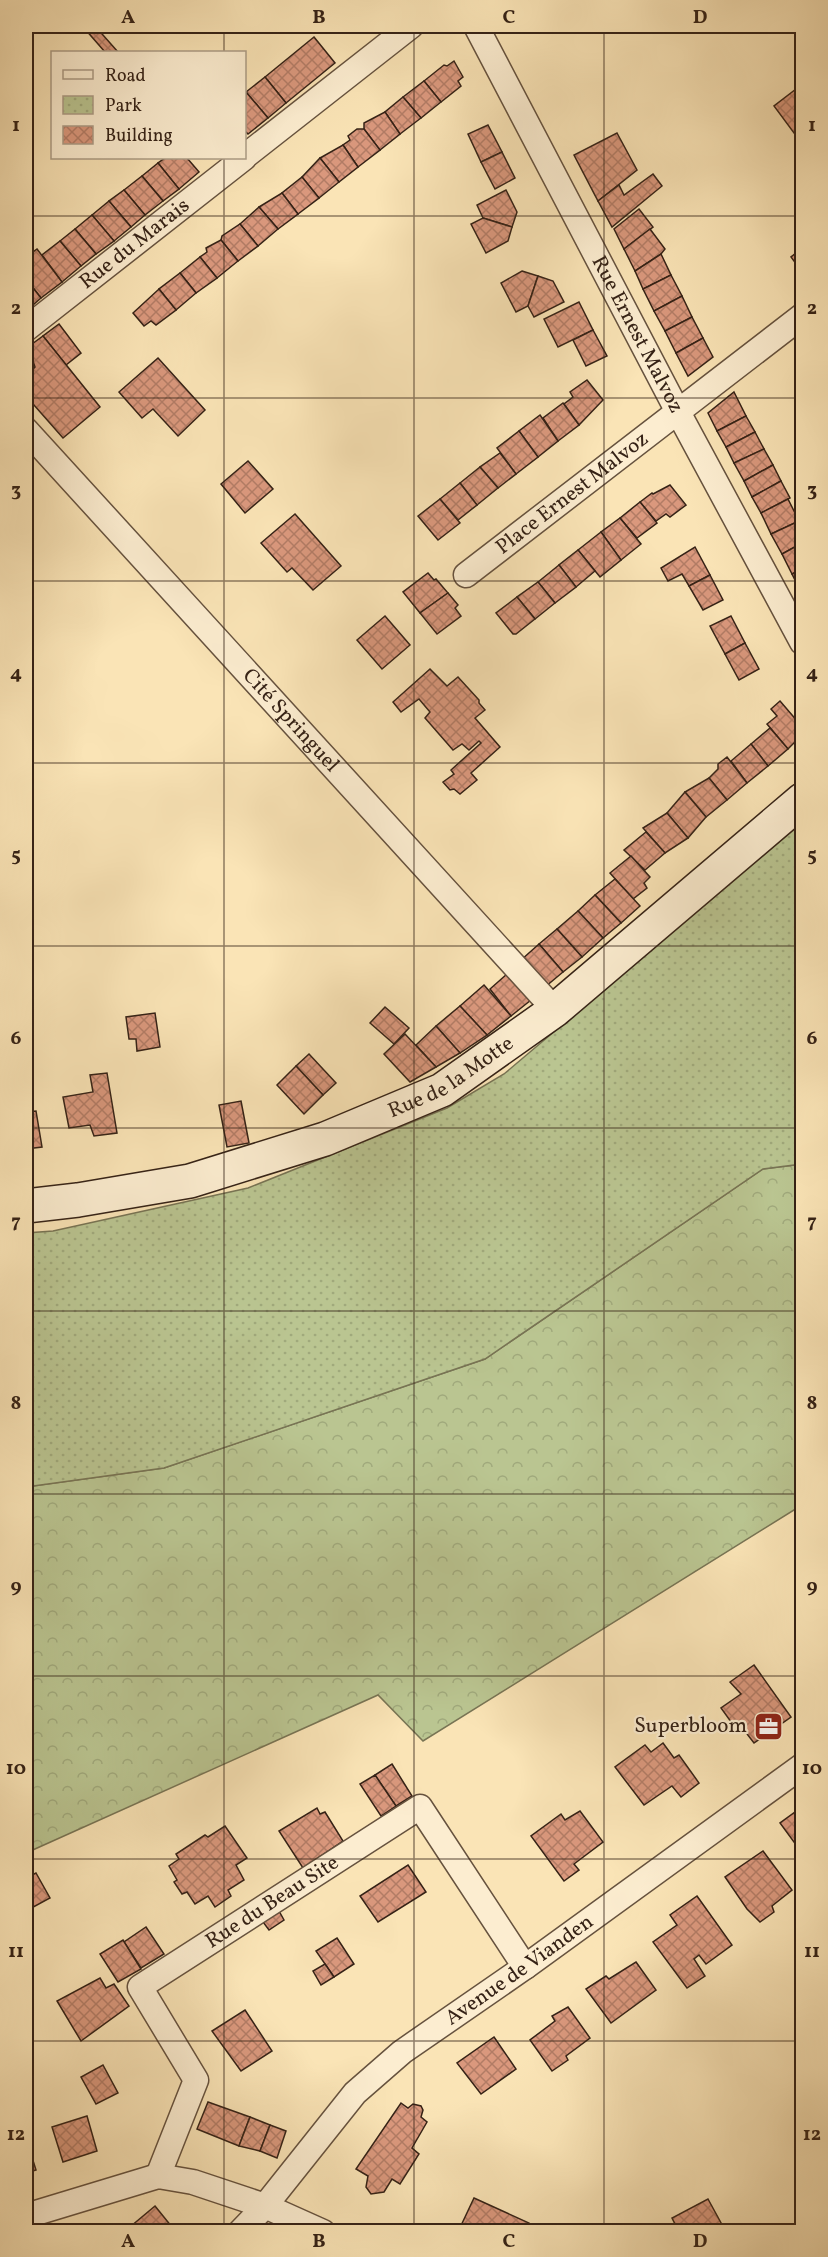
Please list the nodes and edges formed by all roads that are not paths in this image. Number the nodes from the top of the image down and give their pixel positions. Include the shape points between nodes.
1 (411, 26) edge
2 (476, 26) edge
3 (246, 155) edge
4 (241, 159) edge
5 (802, 316) edge
6 (26, 329) edge
7 (678, 412) junction
8 (26, 430) edge
9 (466, 575) dead end
10 (802, 642) edge
11 (802, 800) edge
12 (555, 1010) junction
13 (26, 1206) edge
14 (802, 1766) edge
15 (525, 1967) junction
16 (158, 2176) junction
17 (266, 2205) junction
18 (26, 2216) edge
19 (240, 2232) edge
20 (323, 2232) edge

1 - 3 street, Rue du Marais
2 - 7 street, Rue Ernest Malvoz
4 - 6 street, Rue du Marais
5 - 7 street, Place Ernest Malvoz
7 - 9 street, Place Ernest Malvoz
7 - 10 street, Rue Ernest Malvoz
8 - 12 street, Cité Springuel
11 - 12 street, Rue de la Motte
12 - 13 street, Rue de la Motte via 442,1090 325,1139 190,1181
14 - 15 street, Avenue de Vianden
15 - 16 street, Rue du Beau Site via 420,1807 141,1987 195,2080
15 - 17 street, Avenue de Vianden via 402,2052 355,2093
16 - 17 street via 193,2182
16 - 18 street
17 - 19 street, Avenue de Vianden
17 - 20 street

